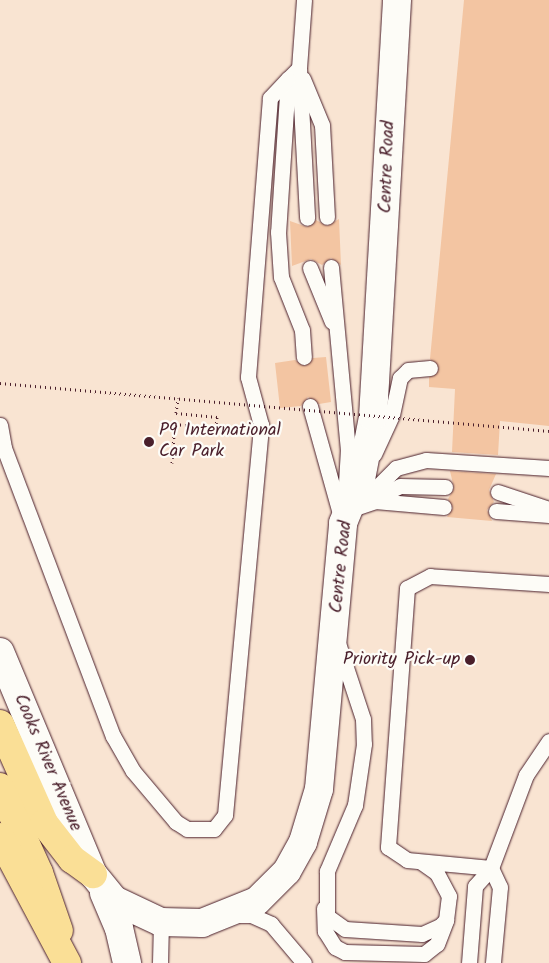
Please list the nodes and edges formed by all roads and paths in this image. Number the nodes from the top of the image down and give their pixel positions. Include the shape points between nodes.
1 (303, 0) edge
2 (397, 0) edge
3 (293, 73) junction
4 (328, 217) dead end
5 (307, 218) dead end
6 (331, 266) dead end
7 (310, 268) dead end
8 (337, 338) junction
9 (304, 357) dead end
10 (430, 368) dead end
11 (0, 382) edge
12 (178, 398) junction
13 (310, 406) dead end
14 (0, 425) edge
15 (549, 431) edge
16 (172, 463) dead end
17 (511, 465) junction
18 (549, 468) edge
19 (549, 479) edge
20 (445, 487) dead end
21 (498, 492) dead end
22 (356, 503) junction
23 (444, 507) dead end
24 (549, 509) edge
25 (496, 511) dead end
26 (549, 515) edge
27 (549, 584) edge
28 (335, 635) junction
29 (0, 652) edge
30 (0, 724) edge
31 (549, 740) edge
32 (0, 787) edge
33 (0, 836) edge
34 (420, 862) junction
35 (491, 868) junction
36 (97, 881) junction
37 (324, 906) junction
38 (232, 915) junction
39 (446, 920) junction
40 (161, 922) junction
41 (69, 963) edge
42 (127, 963) edge
43 (160, 963) edge
44 (304, 963) edge
45 (469, 963) edge
46 (494, 963) edge

1 - 3 lane
2 - 22 street, Centre Road via 384,289 374,417
3 - 4 lane via 322,125
3 - 5 lane
3 - 9 lane via 280,261 302,330
3 - 14 lane via 270,98 248,377 261,425 225,815 214,829 187,829 176,822 134,771 113,736 4,448
6 - 8 lane
7 - 8 lane
8 - 22 lane
10 - 22 lane via 408,370 400,378 389,423
11 - 12 path, bridge
12 - 15 path, bridge
12 - 16 path via 176,413 217,416 216,428 175,424
13 - 22 lane
17 - 18 lane
17 - 19 lane
17 - 22 lane via 437,459 411,463 385,476
20 - 22 lane via 400,486
21 - 24 lane
22 - 23 lane
22 - 28 street, Centre Road
25 - 26 lane
27 - 34 lane via 430,576 408,588 385,838 392,853
28 - 37 lane via 363,719 364,744 355,805 327,871
28 - 38 street, Centre Road via 319,790 303,842 273,888
29 - 36 street, Cooks River Avenue
30 - 36 main road via 44,823 72,858
31 - 35 lane via 526,775
32 - 41 main road via 39,873
33 - 41 main road
34 - 35 lane
34 - 39 lane via 444,882 449,896
35 - 45 lane via 475,886
35 - 46 lane via 500,888
36 - 40 street, Centre Road via 130,911
36 - 42 street, Cooks River Avenue via 119,928
37 - 39 lane via 334,923 345,929 422,934
37 - 39 lane via 325,930 335,947 345,952 424,954 437,944
38 - 40 street, Centre Road via 202,923
38 - 44 lane via 251,915 271,924
40 - 43 lane

